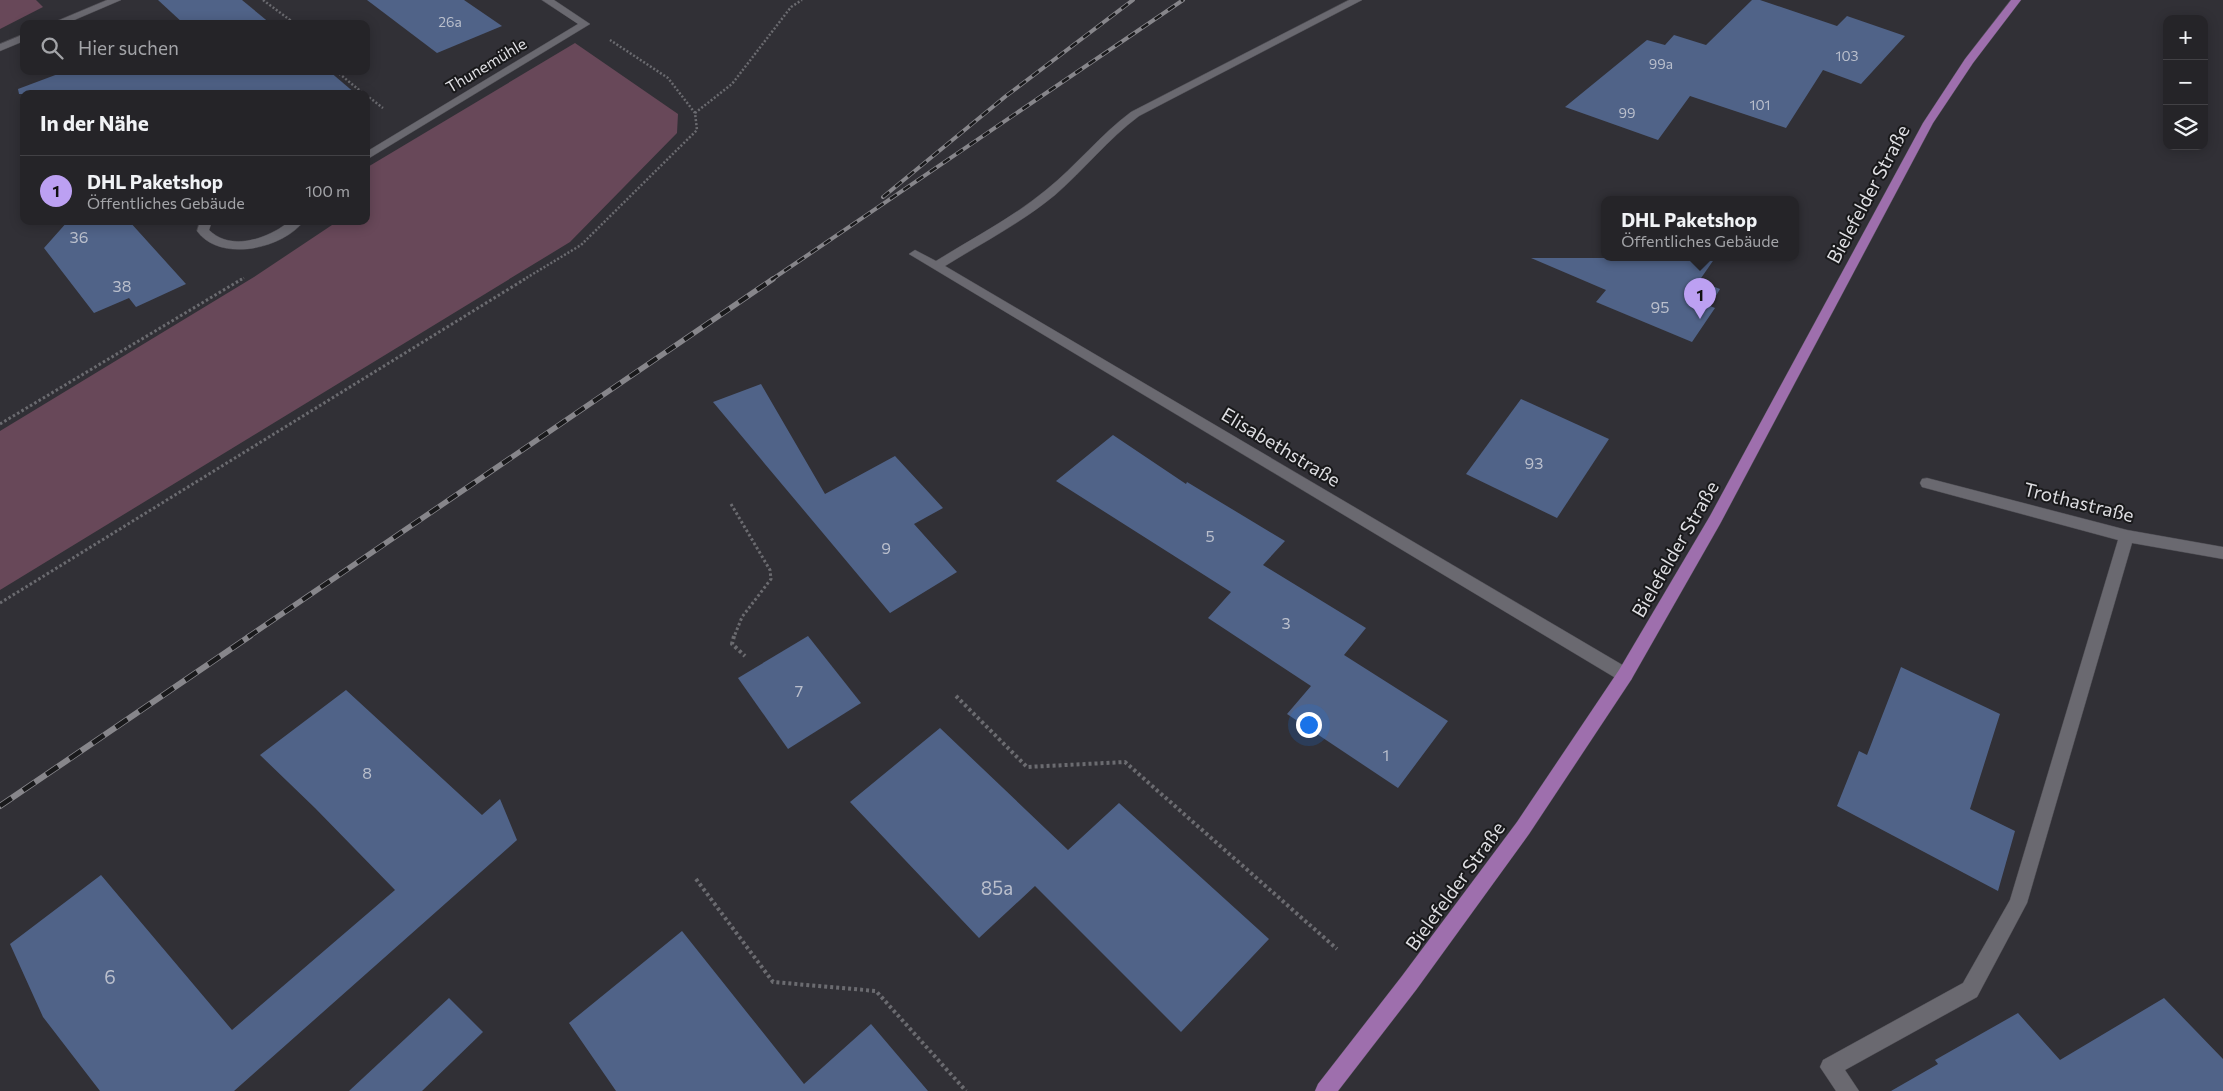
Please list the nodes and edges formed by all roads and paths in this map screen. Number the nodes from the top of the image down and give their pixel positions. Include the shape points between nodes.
1 (116, 0) edge
2 (263, 0) edge
3 (547, 0) edge
4 (802, 0) edge
5 (1357, 0) edge
6 (2016, 0) edge
7 (65, 20) edge
8 (290, 20) edge
9 (585, 24) junction
10 (20, 39) edge
11 (0, 48) edge
12 (341, 75) edge
13 (359, 90) edge
14 (695, 113) junction
15 (370, 155) edge
16 (205, 225) edge
17 (292, 225) edge
18 (254, 244) junction
19 (915, 254) dead end
20 (937, 266) junction
21 (0, 424) edge
22 (1926, 483) dead end
23 (731, 504) dead end
24 (2127, 536) junction
25 (2223, 553) edge
26 (0, 603) edge
27 (745, 656) dead end
28 (1625, 675) junction
29 (956, 696) dead end
30 (696, 879) dead end
31 (1337, 949) dead end
32 (966, 1091) edge
33 (1325, 1091) edge
34 (1849, 1091) edge

1 - 7 street
2 - 8 path
3 - 9 street
4 - 14 path via 791,7 732,84
5 - 20 street via 1135,114 1116,127 1040,201
6 - 28 main road, Bielefelder Straße via 1968,61 1928,123 1720,512
9 - 14 path via 668,78
9 - 15 street, Thunemühle
10 - 11 street
12 - 13 path
14 - 26 path via 697,130 581,245
16 - 18 street via 203,231 208,240 227,246
17 - 18 street via 272,238
18 - 21 path via 248,276
19 - 20 street, Elisabethstraße
20 - 28 street, Elisabethstraße
22 - 24 street, Trothastraße
23 - 27 path via 770,570 770,579 738,620 733,634 732,644
24 - 25 street, Trothastraße
24 - 34 street via 2018,902 1970,990 1830,1067
28 - 33 main road, Bielefelder Straße via 1523,828
29 - 31 path via 1028,767 1125,762
30 - 32 path via 774,982 876,991

